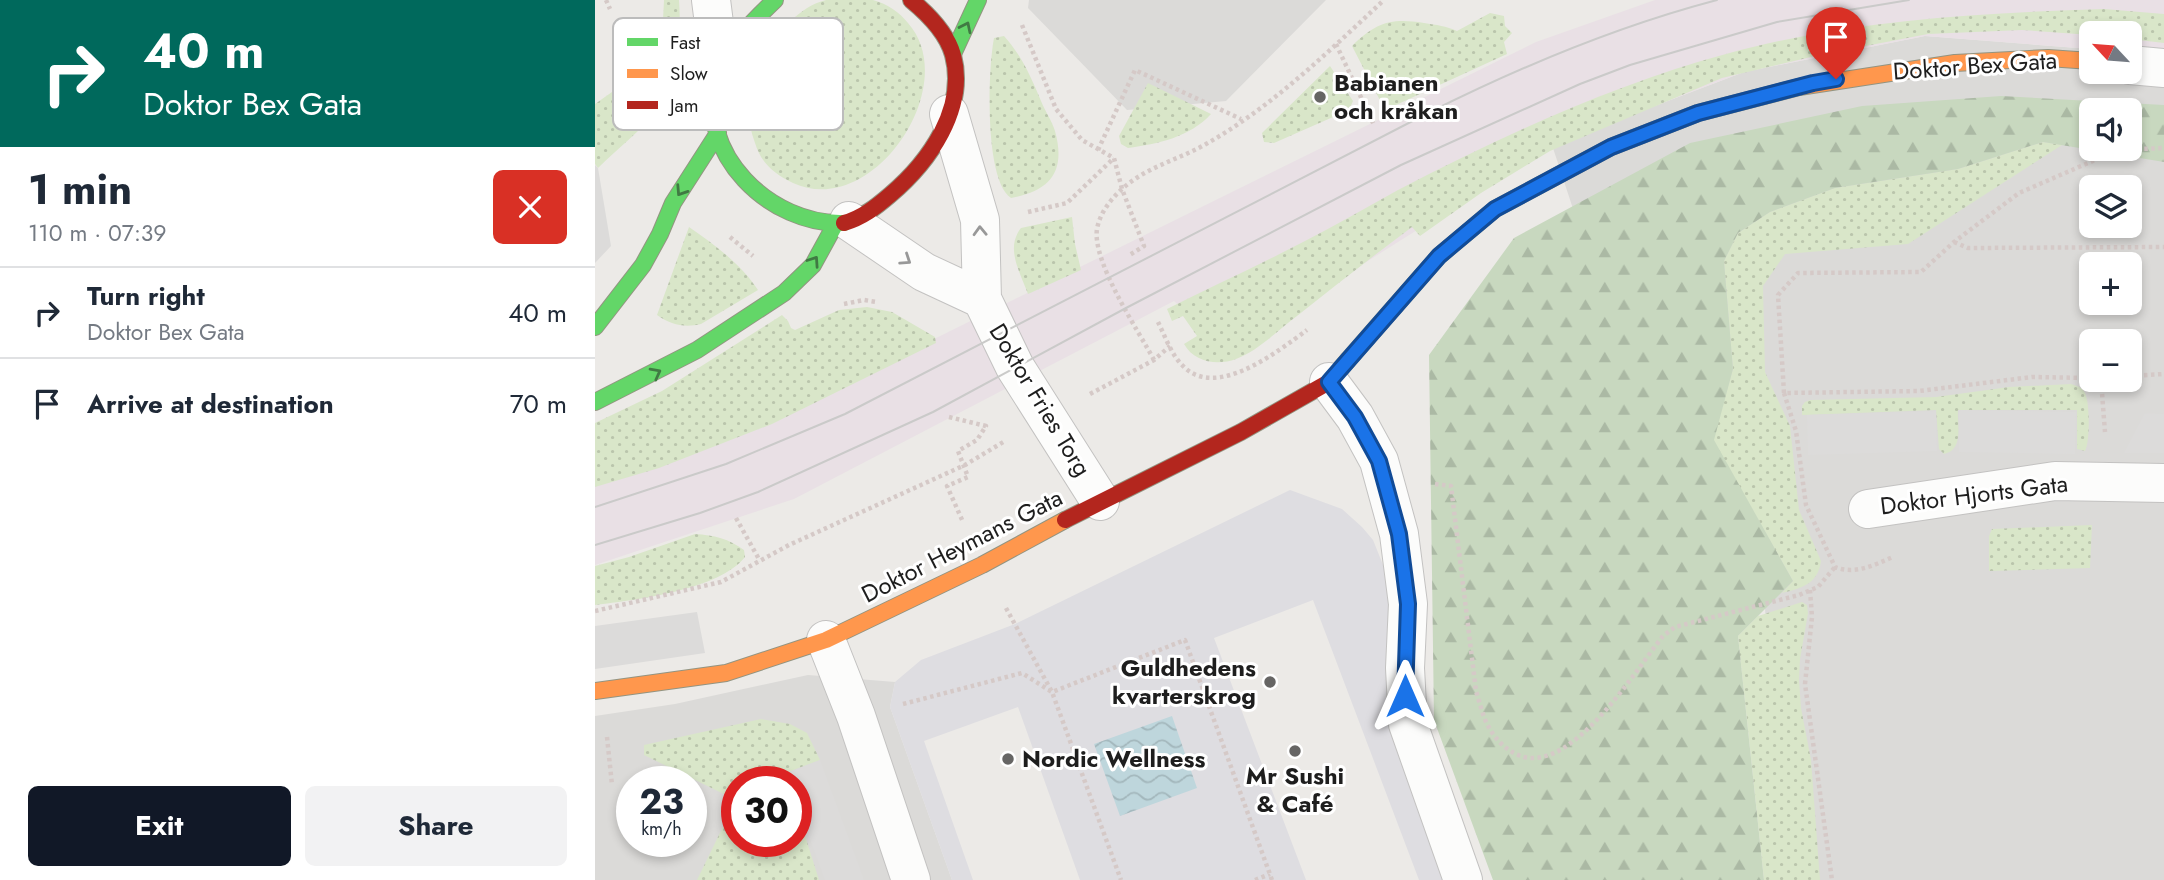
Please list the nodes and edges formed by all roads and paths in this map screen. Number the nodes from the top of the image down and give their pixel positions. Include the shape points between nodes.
1 (606, 0) edge
2 (711, 0) edge
3 (775, 0) edge
4 (911, 0) edge
5 (978, 0) edge
6 (1384, 0) edge
7 (610, 9) dead end
8 (713, 18) edge
9 (757, 18) edge
10 (1021, 21) dead end
11 (1336, 44) junction
12 (953, 54) junction
13 (2079, 60) edge
14 (2142, 66) edge
15 (2164, 68) edge
16 (949, 114) junction
17 (1241, 120) junction
18 (1374, 125) dead end
19 (717, 130) edge
20 (718, 133) junction
21 (2164, 148) edge
22 (1098, 150) junction
23 (1114, 158) junction
24 (1122, 189) junction
25 (1024, 214) dead end
26 (843, 222) junction
27 (1954, 242) junction
28 (2164, 247) edge
29 (1128, 256) dead end
30 (982, 299) junction
31 (1158, 322) dead end
32 (595, 327) edge
33 (1309, 328) dead end
34 (1170, 346) junction
35 (1154, 360) junction
36 (2164, 374) edge
37 (2142, 375) edge
38 (2079, 378) edge
39 (1329, 382) junction
40 (595, 402) edge
41 (949, 417) dead end
42 (1047, 417) junction
43 (986, 426) dead end
44 (1382, 476) junction
45 (2164, 483) edge
46 (1100, 501) junction
47 (1868, 509) dead end
48 (736, 518) dead end
49 (760, 561) junction
50 (1835, 567) dead end
51 (1810, 590) junction
52 (595, 611) edge
53 (1015, 624) dead end
54 (826, 640) junction
55 (595, 691) edge
56 (1052, 692) junction
57 (890, 707) dead end
58 (607, 731) dead end
59 (612, 785) dead end
60 (1271, 877) edge
61 (911, 880) edge
62 (1121, 880) edge
63 (1255, 880) edge
64 (1463, 880) edge
65 (1832, 880) edge

1 - 7 path
2 - 8 street
3 - 9 street
4 - 12 street via 940,30
12 -> 5 street
6 - 11 path
10 - 22 path via 1056,109 1082,140
11 - 17 path
11 - 18 path
12 - 16 street
13 - 39 street, Doktor Bex Gata via 1955,63 1813,83 1698,113 1611,147 1495,209 1439,256
14 - 15 street
16 - 26 street via 923,164 878,205
30 -> 16 street, Doktor Fries Torg via 980,220
17 - 22 path via 1135,69
17 - 24 path
19 - 20 street
20 - 26 street via 728,158 762,198 810,220
20 -> 32 street via 673,203 643,265
21 - 27 path via 2118,150 2019,193
22 - 23 path
23 - 24 path
23 - 25 path via 1067,203
24 - 29 path via 1144,246
24 - 35 path via 1105,207 1097,231 1101,258
26 -> 30 street, Doktor Fries Torg via 924,272
40 -> 26 street via 697,350 785,293 813,265
27 - 28 path via 1968,248
27 - 38 path via 1921,272 1798,273 1778,295 1784,393 1919,391 2032,377
30 - 42 street, Doktor Fries Torg via 1015,367
31 - 34 path
33 - 34 path via 1249,367 1217,379 1189,372
34 - 35 path
35 - 42 path
36 - 37 path
39 - 44 street via 1371,444
39 - 46 street, Doktor Heymans Gata via 1241,432
41 - 43 path
42 - 46 street, Doktor Fries Torg
42 - 49 path via 965,465
44 - 51 path via 1451,486 1476,691 1486,722 1506,749 1517,755 1539,758 1568,747 1590,728 1675,627
44 - 64 street via 1399,534 1408,604 1408,724
45 - 47 street, Doktor Hjorts Gata via 2055,481
46 - 54 street, Doktor Heymans Gata via 982,565
48 - 49 path
49 - 52 path via 721,582
50 - 51 path
51 - 65 path via 1805,684
53 - 56 path
54 - 55 street, Doktor Heymans Gata via 726,673
54 - 61 street
56 - 57 path via 1022,673
56 - 60 path via 1185,640
56 - 62 path
58 - 59 path
60 - 63 path

